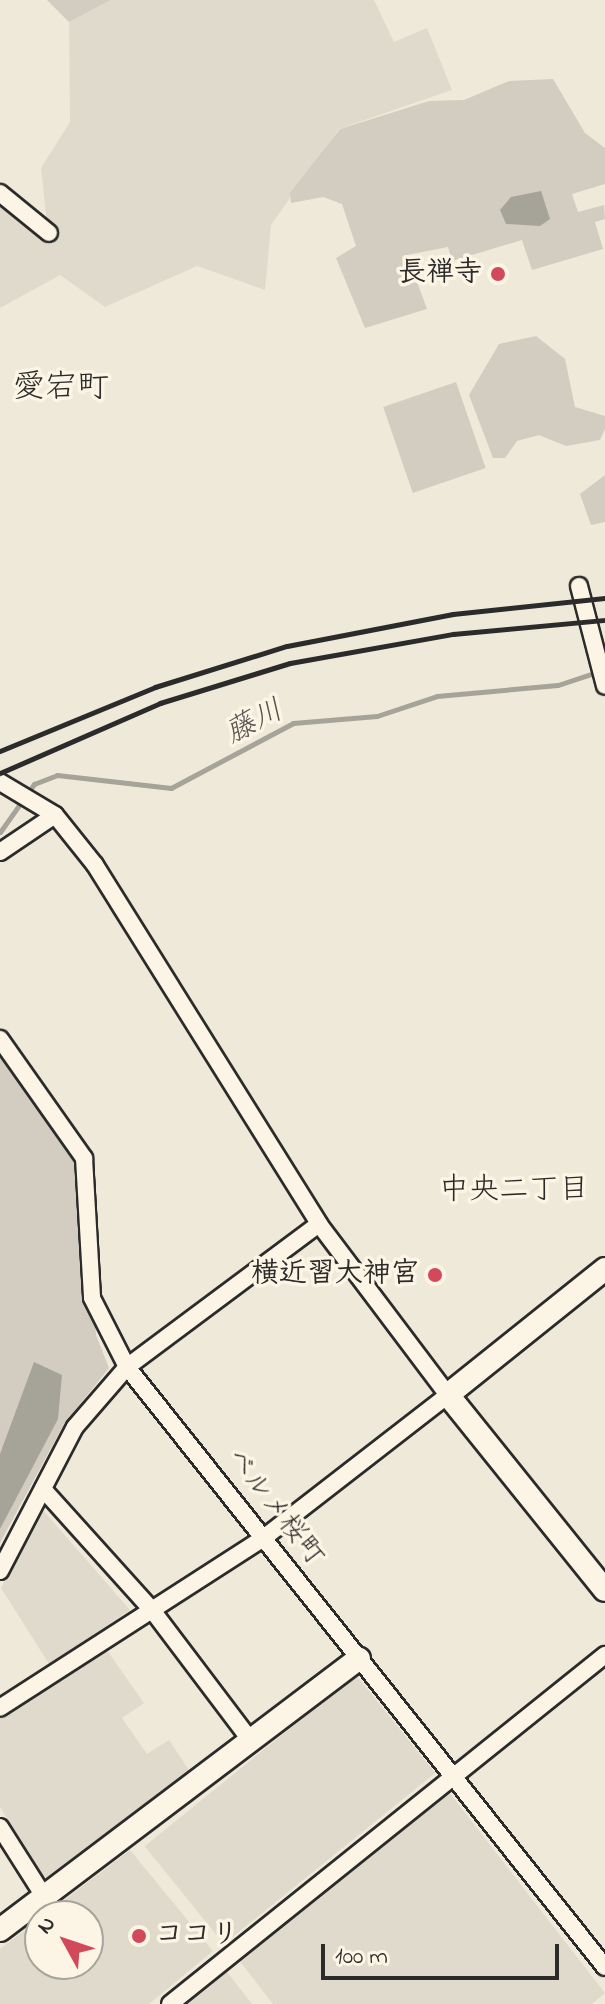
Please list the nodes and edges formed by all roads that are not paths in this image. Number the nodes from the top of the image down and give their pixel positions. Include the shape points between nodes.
1 (0, 193) edge
2 (49, 233) dead end
3 (579, 586) dead end
4 (604, 682) edge
5 (0, 782) edge
6 (55, 815) junction
7 (0, 852) edge
8 (0, 1039) edge
9 (319, 1224) junction
10 (605, 1269) edge
11 (127, 1367) junction
12 (448, 1395) junction
13 (43, 1489) junction
14 (265, 1537) junction
15 (0, 1571) edge
16 (605, 1590) edge
17 (152, 1610) junction
18 (605, 1655) edge
19 (359, 1658) junction
20 (0, 1708) edge
21 (251, 1741) junction
22 (453, 1772) junction
23 (0, 1827) edge
24 (45, 1898) junction
25 (0, 1930) edge
26 (605, 1967) edge
27 (170, 2004) edge

1 - 2 street
3 - 4 street
5 - 6 street
6 - 7 street
6 - 9 street via 206,1035
8 - 11 street, ベルメ桜町 via 84,1158 92,1298
9 - 11 street
9 - 12 street
10 - 12 street
11 - 13 street via 75,1427
11 - 14 street, ベルメ桜町
12 - 14 street
12 - 16 street
13 - 15 street
13 - 17 street
14 - 17 street
14 - 19 street, ベルメ桜町
17 - 20 street
17 - 21 street
18 - 22 street
19 - 21 street
19 - 22 street, ベルメ桜町
21 - 24 street
22 - 26 street, ベルメ桜町
22 - 27 street
23 - 24 street
24 - 25 street

